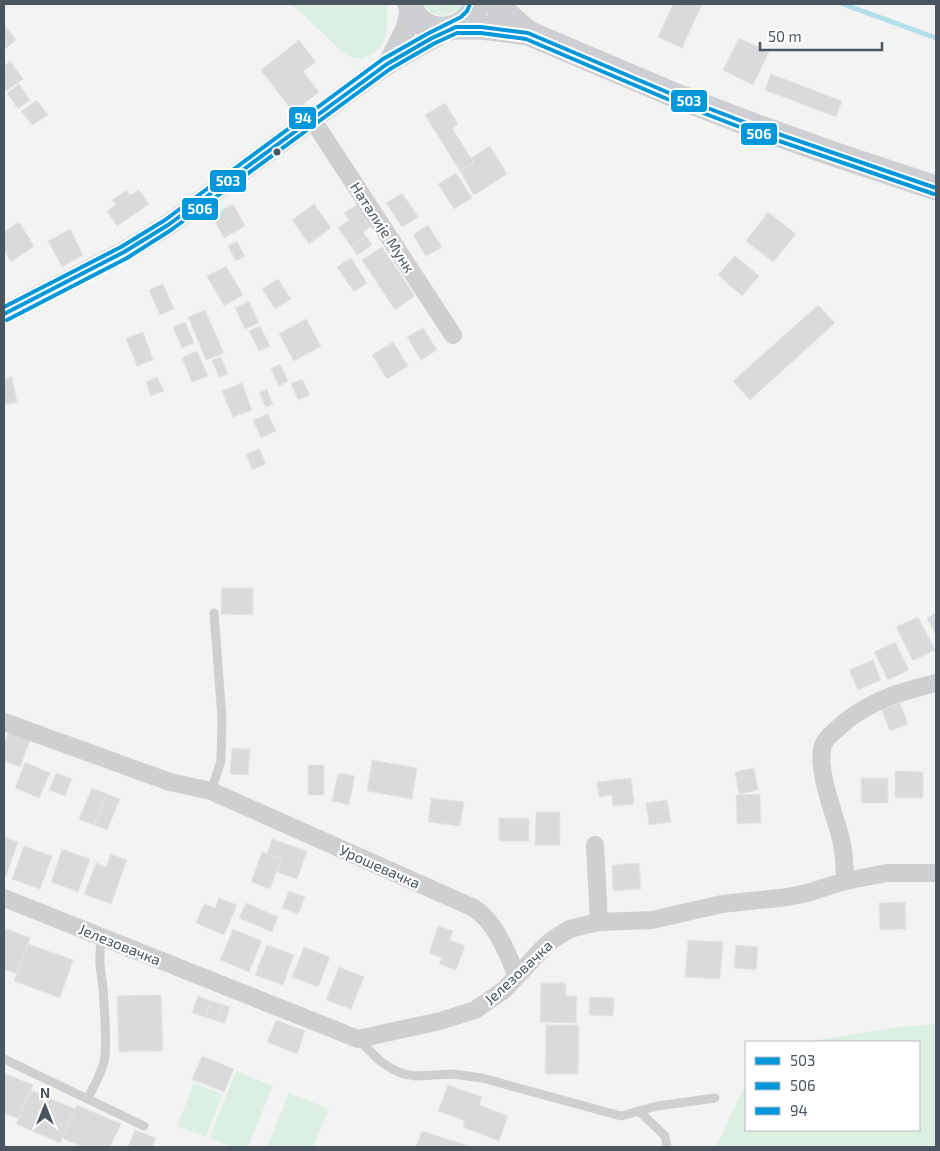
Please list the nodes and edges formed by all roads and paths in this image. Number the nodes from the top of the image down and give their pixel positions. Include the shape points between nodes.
1 (477, 4) edge
2 (494, 4) edge
3 (411, 6) edge
4 (453, 28) junction
5 (528, 33) junction
6 (387, 64) junction
7 (312, 119) junction
8 (936, 188) edge
9 (4, 314) edge
10 (453, 335) dead end
11 (214, 613) dead end
12 (936, 683) edge
13 (4, 722) edge
14 (211, 791) junction
15 (595, 845) dead end
16 (936, 873) edge
17 (845, 881) junction
18 (4, 898) edge
19 (600, 922) junction
20 (103, 938) junction
21 (517, 976) junction
22 (358, 1039) junction
23 (4, 1059) edge
24 (88, 1098) junction
25 (715, 1098) dead end
26 (639, 1110) junction
27 (144, 1126) dead end
28 (667, 1147) edge

1 - 4 main road via 465,22
2 - 5 main road
3 - 4 main road via 427,25 438,29
3 - 6 street via 406,29
4 - 5 main road via 481,27
4 - 6 street
5 - 8 main road via 752,125
6 - 7 street
7 - 9 street via 168,225 124,252
7 - 10 street, Наталије Мунк
11 - 14 lane via 222,718 221,761
12 - 17 street via 892,695 866,707 840,725 824,742 822,767 843,848
13 - 14 street, Урошевачка via 170,782
14 - 21 street, Урошевачка via 474,908 485,915 495,928
15 - 19 street
16 - 17 street, Јелезовачка via 887,873
17 - 19 street, Јелезовачка via 806,893 722,904 652,920
18 - 20 street, Јелезовачка
19 - 21 street, Јелезовачка via 570,929 555,938
20 - 22 street, Јелезовачка
20 - 24 lane via 99,959 105,1056
21 - 22 street, Јелезовачка via 495,997 464,1015
22 - 26 lane via 380,1061 404,1074 482,1078 621,1116
23 - 24 lane
24 - 27 lane
25 - 26 lane
26 - 28 lane via 665,1136

